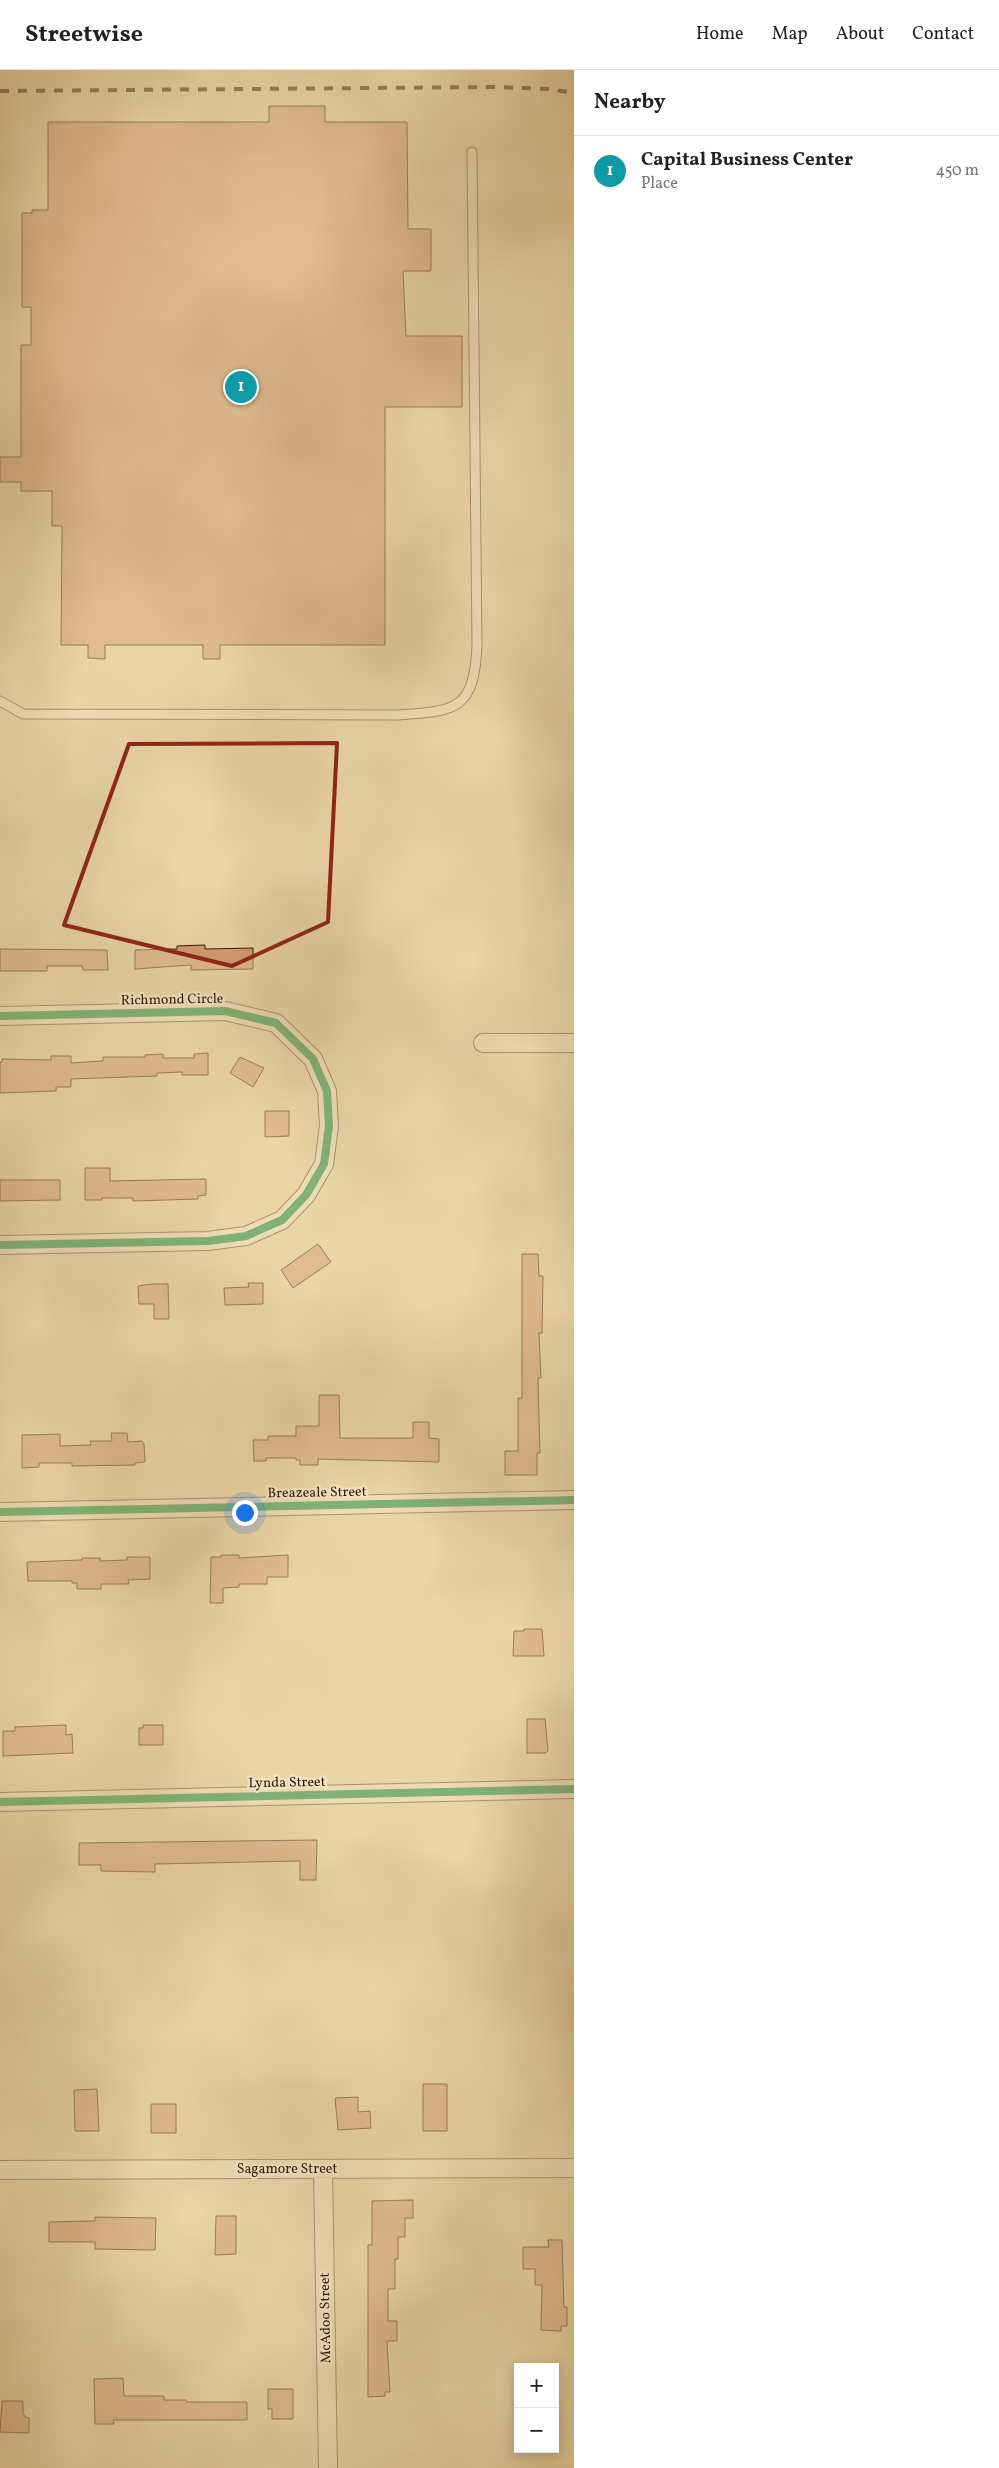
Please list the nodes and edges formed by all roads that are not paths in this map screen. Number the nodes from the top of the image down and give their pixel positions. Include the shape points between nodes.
1 (472, 152) dead end
2 (0, 701) edge
3 (0, 1016) edge
4 (483, 1043) dead end
5 (574, 1044) edge
6 (0, 1245) edge
7 (574, 1500) edge
8 (0, 1512) edge
9 (574, 1790) edge
10 (0, 1802) edge
11 (574, 2168) edge
12 (323, 2169) junction
13 (0, 2170) edge
14 (328, 2468) edge

1 - 2 lane via 477,646 473,685 462,701 443,712 388,715 23,714
3 - 6 street, Richmond Circle via 225,1011 276,1023 313,1059 328,1092 329,1126 324,1164 306,1195 282,1220 246,1236 208,1241
4 - 5 street
7 - 8 street, Breazeale Street
9 - 10 street, Lynda Street
11 - 12 street, Sagamore Street
12 - 13 street, Sagamore Street
12 - 14 street, McAdoo Street

